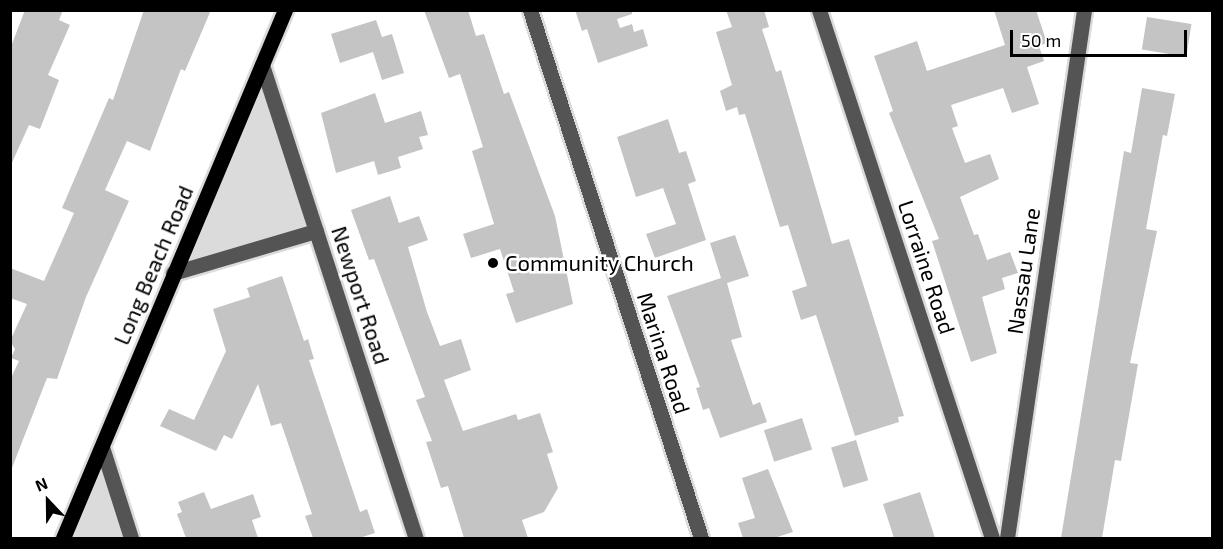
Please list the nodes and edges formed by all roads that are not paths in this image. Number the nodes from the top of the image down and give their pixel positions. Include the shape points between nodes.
1 (285, 10) edge
2 (530, 10) edge
3 (819, 10) edge
4 (1084, 10) edge
5 (262, 65) junction
6 (316, 231) junction
7 (173, 273) junction
8 (102, 447) junction
9 (63, 538) edge
10 (131, 538) edge
11 (416, 538) edge
12 (701, 538) edge
13 (992, 538) edge
14 (1006, 538) edge

1 - 5 main road, Long Beach Road
2 - 12 street, Marina Road
3 - 13 street, Lorraine Road
4 - 14 street, Nassau Lane
5 - 6 street, Newport Road
5 - 7 main road, Long Beach Road
6 - 7 street
6 - 11 street, Newport Road
7 - 8 main road, Long Beach Road
8 - 9 main road, Long Beach Road
8 - 10 street

